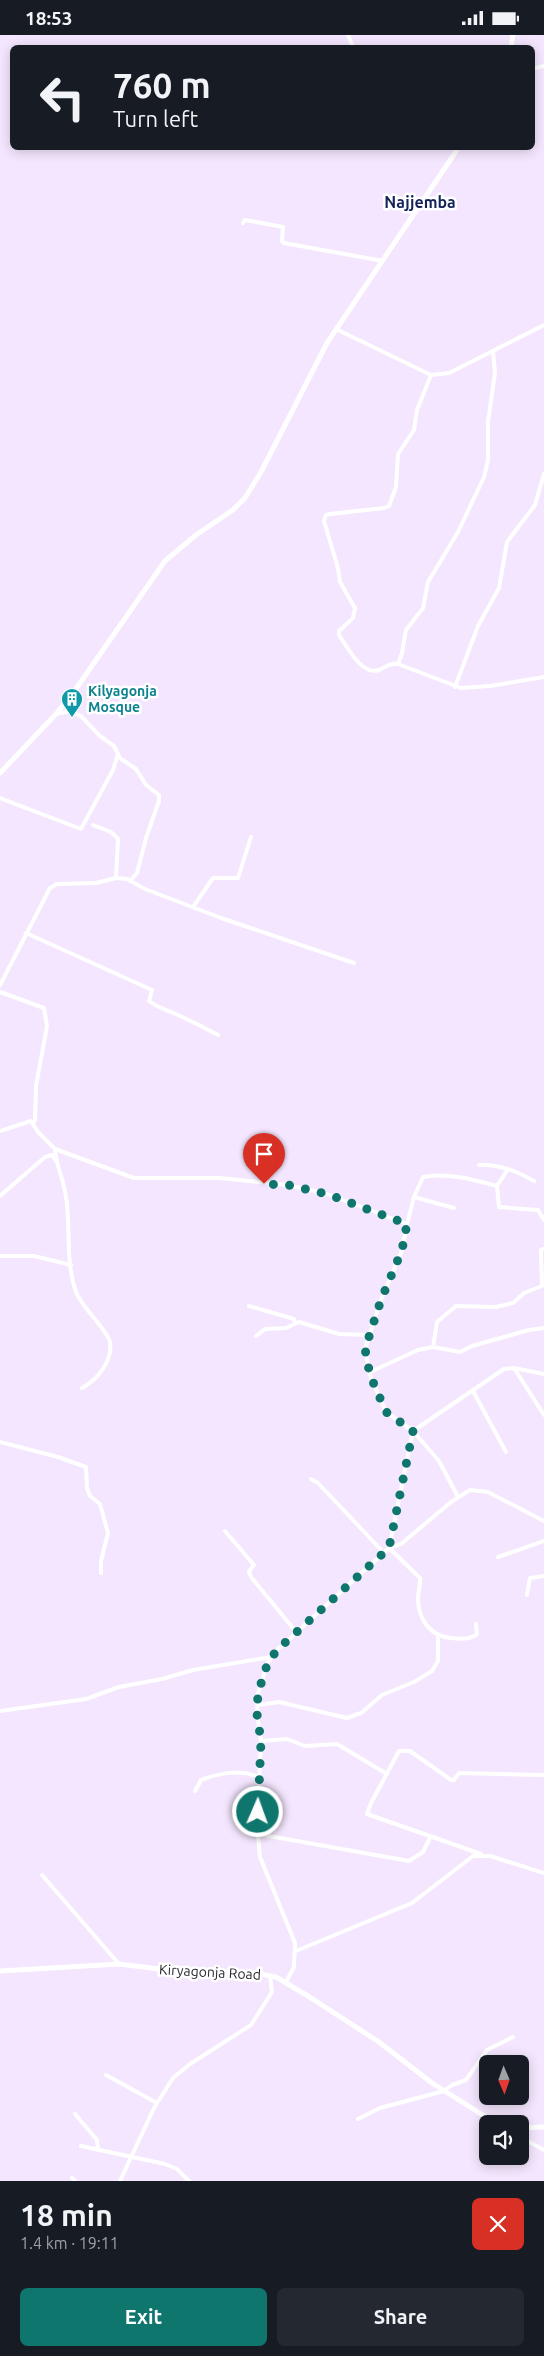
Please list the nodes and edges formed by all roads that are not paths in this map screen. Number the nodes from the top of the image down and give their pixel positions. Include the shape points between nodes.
1 (458, 150) edge
2 (243, 223) dead end
3 (383, 261) junction
4 (544, 325) edge
5 (336, 329) junction
6 (493, 351) junction
7 (431, 375) junction
8 (544, 474) edge
9 (398, 664) junction
10 (544, 677) edge
11 (455, 687) junction
12 (56, 714) junction
13 (118, 754) junction
14 (0, 773) edge
15 (0, 798) edge
16 (93, 825) dead end
17 (251, 837) dead end
18 (116, 878) junction
19 (130, 881) junction
20 (193, 907) junction
21 (26, 933) junction
22 (354, 963) dead end
23 (0, 985) edge
24 (0, 992) edge
25 (218, 1035) dead end
26 (33, 1122) junction
27 (0, 1131) edge
28 (55, 1149) junction
29 (56, 1161) junction
30 (479, 1165) dead end
31 (508, 1169) junction
32 (534, 1181) dead end
33 (497, 1186) junction
34 (0, 1196) edge
35 (414, 1197) junction
36 (454, 1208) dead end
37 (544, 1220) edge
38 (407, 1224) junction
39 (544, 1249) edge
40 (0, 1256) edge
41 (71, 1265) junction
42 (249, 1306) dead end
43 (295, 1323) junction
44 (544, 1328) edge
45 (369, 1335) junction
46 (256, 1336) dead end
47 (433, 1347) junction
48 (514, 1368) junction
49 (370, 1372) junction
50 (544, 1374) edge
51 (82, 1388) dead end
52 (473, 1391) junction
53 (544, 1415) edge
54 (413, 1431) junction
55 (0, 1441) edge
56 (506, 1452) dead end
57 (310, 1479) dead end
58 (458, 1497) junction
59 (544, 1521) edge
60 (225, 1531) dead end
61 (544, 1541) edge
62 (389, 1548) junction
63 (384, 1553) junction
64 (498, 1557) dead end
65 (101, 1573) dead end
66 (544, 1575) edge
67 (527, 1595) dead end
68 (476, 1623) dead end
69 (297, 1633) junction
70 (438, 1635) junction
71 (271, 1657) junction
72 (258, 1705) junction
73 (0, 1711) edge
74 (261, 1741) junction
75 (387, 1774) junction
76 (544, 1775) edge
77 (259, 1777) junction
78 (195, 1791) dead end
79 (258, 1834) junction
80 (430, 1838) junction
81 (480, 1854) junction
82 (544, 1873) edge
83 (42, 1875) dead end
84 (296, 1951) junction
85 (119, 1964) junction
86 (0, 1971) edge
87 (270, 1976) junction
88 (286, 1983) junction
89 (513, 2037) dead end
90 (106, 2075) dead end
91 (444, 2091) junction
92 (157, 2103) junction
93 (75, 2114) dead end
94 (483, 2115) edge
95 (358, 2119) dead end
96 (544, 2127) edge
97 (529, 2128) edge
98 (529, 2142) edge
99 (81, 2146) dead end
100 (98, 2150) junction
101 (544, 2150) edge
102 (131, 2157) junction
103 (120, 2181) edge
104 (189, 2181) edge

1 - 3 street
2 - 3 street via 245,220 283,227 284,243
3 - 5 street
4 - 6 street
5 - 7 street
5 - 12 street via 245,498 233,511 196,535 165,561
6 - 7 street via 449,373
6 - 9 street via 495,373 484,477 458,532 428,582 423,608 406,630
7 - 9 street via 417,410 415,427 398,454 396,487 389,506 330,514 324,521 340,582 355,608 353,619 339,631 339,635 365,669 374,672 393,663
8 - 11 street via 535,505 508,543 500,589 478,626
9 - 11 street
10 - 11 street via 490,686
12 - 13 street via 69,711 81,716 100,737 114,746
12 - 14 street
13 - 15 street via 114,770 82,829
13 - 19 street via 136,769 159,797 137,873
16 - 18 street via 111,832 118,839
17 - 20 street via 240,876 231,879 213,877
18 - 19 street
18 - 21 street via 96,883 54,885
19 - 20 street
20 - 22 street
21 - 23 street
21 - 25 street via 152,990 149,1001 161,1010 177,1014
24 - 26 street via 44,1008 47,1026
26 - 27 street
26 - 28 street
28 - 29 street
28 - 38 street via 134,1178 220,1177 311,1189
29 - 34 street via 52,1155 45,1157
29 - 41 street via 66,1196
30 - 31 street
31 - 32 street
31 - 33 street
33 - 35 street via 476,1180 430,1176 423,1177
33 - 37 street via 499,1207 538,1210
35 - 36 street
35 - 38 street
38 - 45 street via 402,1250
39 - 47 street via 541,1250 542,1287 524,1293 513,1303 496,1307 456,1307 437,1322
40 - 41 street via 34,1256
41 - 51 street via 75,1290 110,1343 103,1369 92,1383
42 - 43 street via 294,1319
43 - 45 street via 316,1325 339,1334
43 - 46 street via 286,1329 265,1329
44 - 47 street via 460,1352
45 - 49 street via 365,1349
47 - 49 street via 418,1350
48 - 50 street
48 - 52 street via 504,1369
48 - 53 street
49 - 54 street via 386,1412
52 - 54 street
52 - 56 street
54 - 58 street via 438,1461
54 - 62 street
55 - 65 street via 86,1467 90,1496 100,1505 108,1533 100,1561
57 - 63 street via 318,1483
58 - 59 street via 470,1490 480,1490
58 - 62 street via 402,1543
60 - 69 street via 254,1565 249,1571 251,1577
61 - 64 street
62 - 63 street
62 - 70 street via 420,1578 418,1598 421,1616
63 - 69 street
66 - 67 street via 530,1578
68 - 70 street via 477,1634 473,1638
69 - 71 street
70 - 72 street via 438,1661 432,1671 382,1695 362,1713 347,1718 279,1702
71 - 72 street via 258,1693
71 - 73 street via 193,1670 119,1687 86,1699
72 - 74 street
74 - 75 street via 287,1739 305,1746 337,1744
74 - 77 street
75 - 76 street via 399,1751 404,1750 451,1780 459,1773
75 - 80 street via 367,1814
77 - 78 street via 239,1772 214,1775 201,1780
77 - 79 street
79 - 80 street via 408,1861 423,1852
79 - 84 street via 260,1857 292,1933
80 - 81 street
81 - 82 street
81 - 84 street via 458,1865 403,1907
83 - 85 street
84 - 88 street via 294,1967
85 - 86 street, Kiryagonja Road
85 - 87 street, Kiryagonja Road
87 - 88 street, Kiryagonja Road
87 - 92 street via 272,1992 251,2025 176,2075
88 - 91 street, Kiryagonja Road via 378,2042
89 - 91 street via 487,2050 466,2080
90 - 92 street
91 - 94 street, Kiryagonja Road
91 - 95 street via 380,2108
92 - 102 street
93 - 100 street via 96,2139
96 - 97 street
98 - 101 street
99 - 100 street
100 - 102 street
102 - 103 street
102 - 104 street via 177,2169

